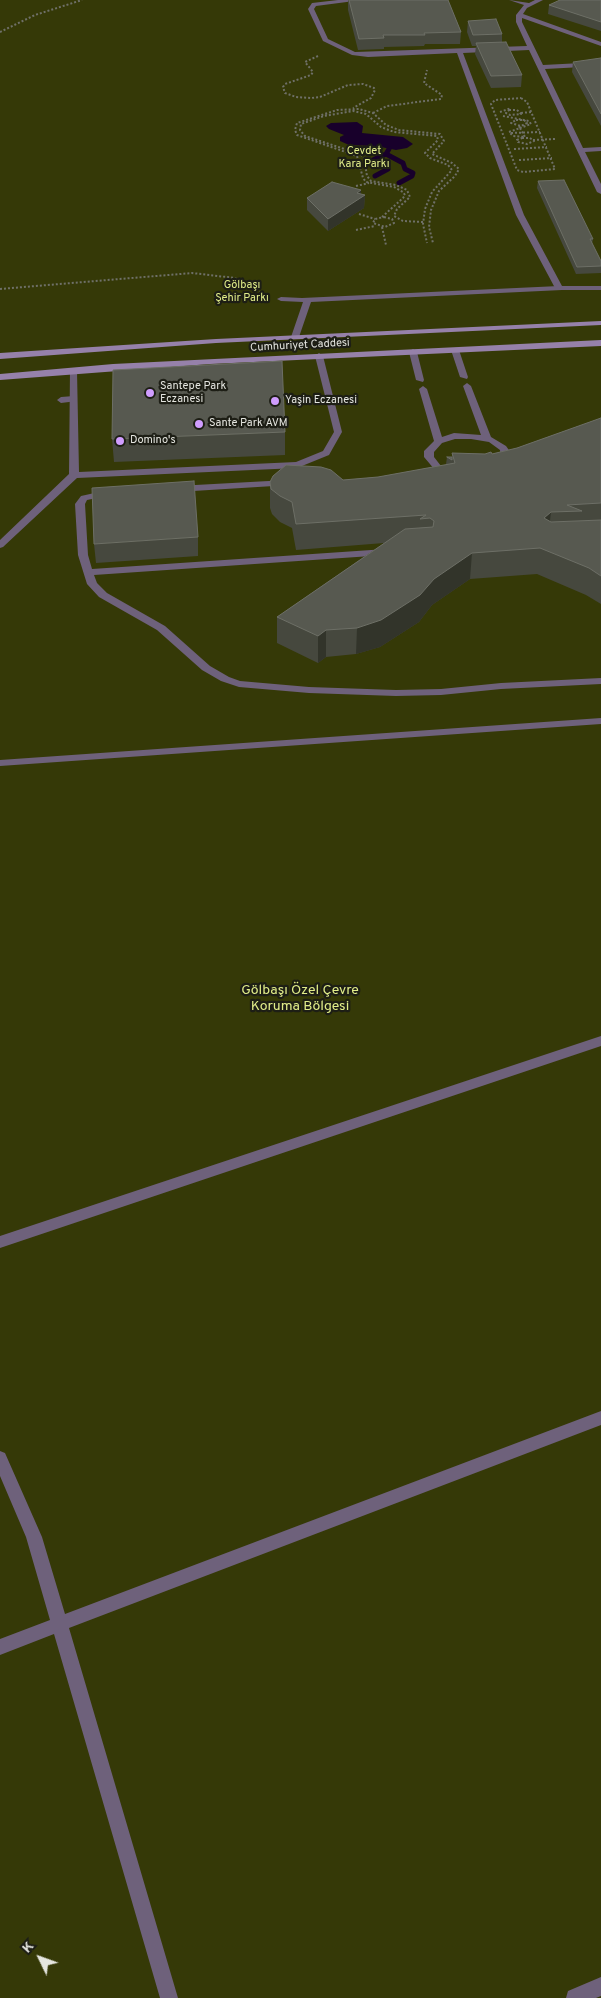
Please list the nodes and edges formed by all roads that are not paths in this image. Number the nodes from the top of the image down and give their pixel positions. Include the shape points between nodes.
1 (359, 0) edge
2 (512, 0) edge
3 (540, 0) edge
4 (530, 5) junction
5 (519, 15) junction
6 (601, 44) edge
7 (532, 48) junction
8 (459, 51) junction
9 (601, 64) edge
10 (541, 67) junction
11 (601, 149) edge
12 (581, 150) junction
13 (601, 192) edge
14 (559, 288) junction
15 (601, 288) edge
16 (280, 299) dead end
17 (308, 300) junction
18 (601, 323) edge
19 (295, 337) junction
20 (601, 343) edge
21 (455, 350) junction
22 (413, 352) junction
23 (0, 356) edge
24 (319, 356) junction
25 (74, 370) junction
26 (0, 377) edge
27 (74, 399) junction
28 (61, 400) dead end
29 (487, 439) junction
30 (439, 441) junction
31 (447, 472) junction
32 (427, 474) edge
33 (74, 475) junction
34 (300, 482) edge
35 (170, 490) edge
36 (119, 492) edge
37 (0, 545) edge
38 (399, 551) edge
39 (88, 572) junction
40 (601, 681) edge
41 (601, 721) edge
42 (0, 763) edge
43 (601, 1041) edge
44 (0, 1242) edge
45 (601, 1418) edge
46 (0, 1458) edge
47 (61, 1625) junction
48 (0, 1647) edge
49 (601, 1986) edge
50 (169, 1998) edge
51 (574, 1998) edge

1 - 8 street via 314,4 311,9 325,40 354,54
2 - 4 street
3 - 4 street
4 - 5 street
5 - 6 street
5 - 7 street
7 - 8 street
7 - 10 street
8 - 14 street via 520,215
9 - 10 street
10 - 12 street
11 - 12 street
12 - 13 street
14 - 15 street
14 - 17 street
16 - 17 street
17 - 19 street
18 - 19 main road, Cumhuriyet Caddesi
19 - 23 main road, Cumhuriyet Caddesi
20 - 21 main road, Cumhuriyet Caddesi
21 - 22 main road, Cumhuriyet Caddesi
21 - 29 street
22 - 24 main road, Cumhuriyet Caddesi
22 - 30 street
24 - 25 main road, Cumhuriyet Caddesi
24 - 33 street via 338,432 326,453 297,465
25 - 26 main road, Cumhuriyet Caddesi
25 - 27 street
27 - 28 street
27 - 33 street
29 - 30 street via 462,436
29 - 31 street via 506,452 506,461 499,469 471,476
30 - 31 street via 432,446 428,457
31 - 32 street
33 - 37 street
34 - 35 street
36 - 39 street via 95,494 84,498 80,504 83,555
38 - 39 street
39 - 40 street via 92,584 103,595 161,628 206,668 239,684 334,692 396,693
41 - 42 street
43 - 44 street
45 - 47 street
46 - 47 street via 34,1537
47 - 48 street
47 - 50 street
49 - 51 street

